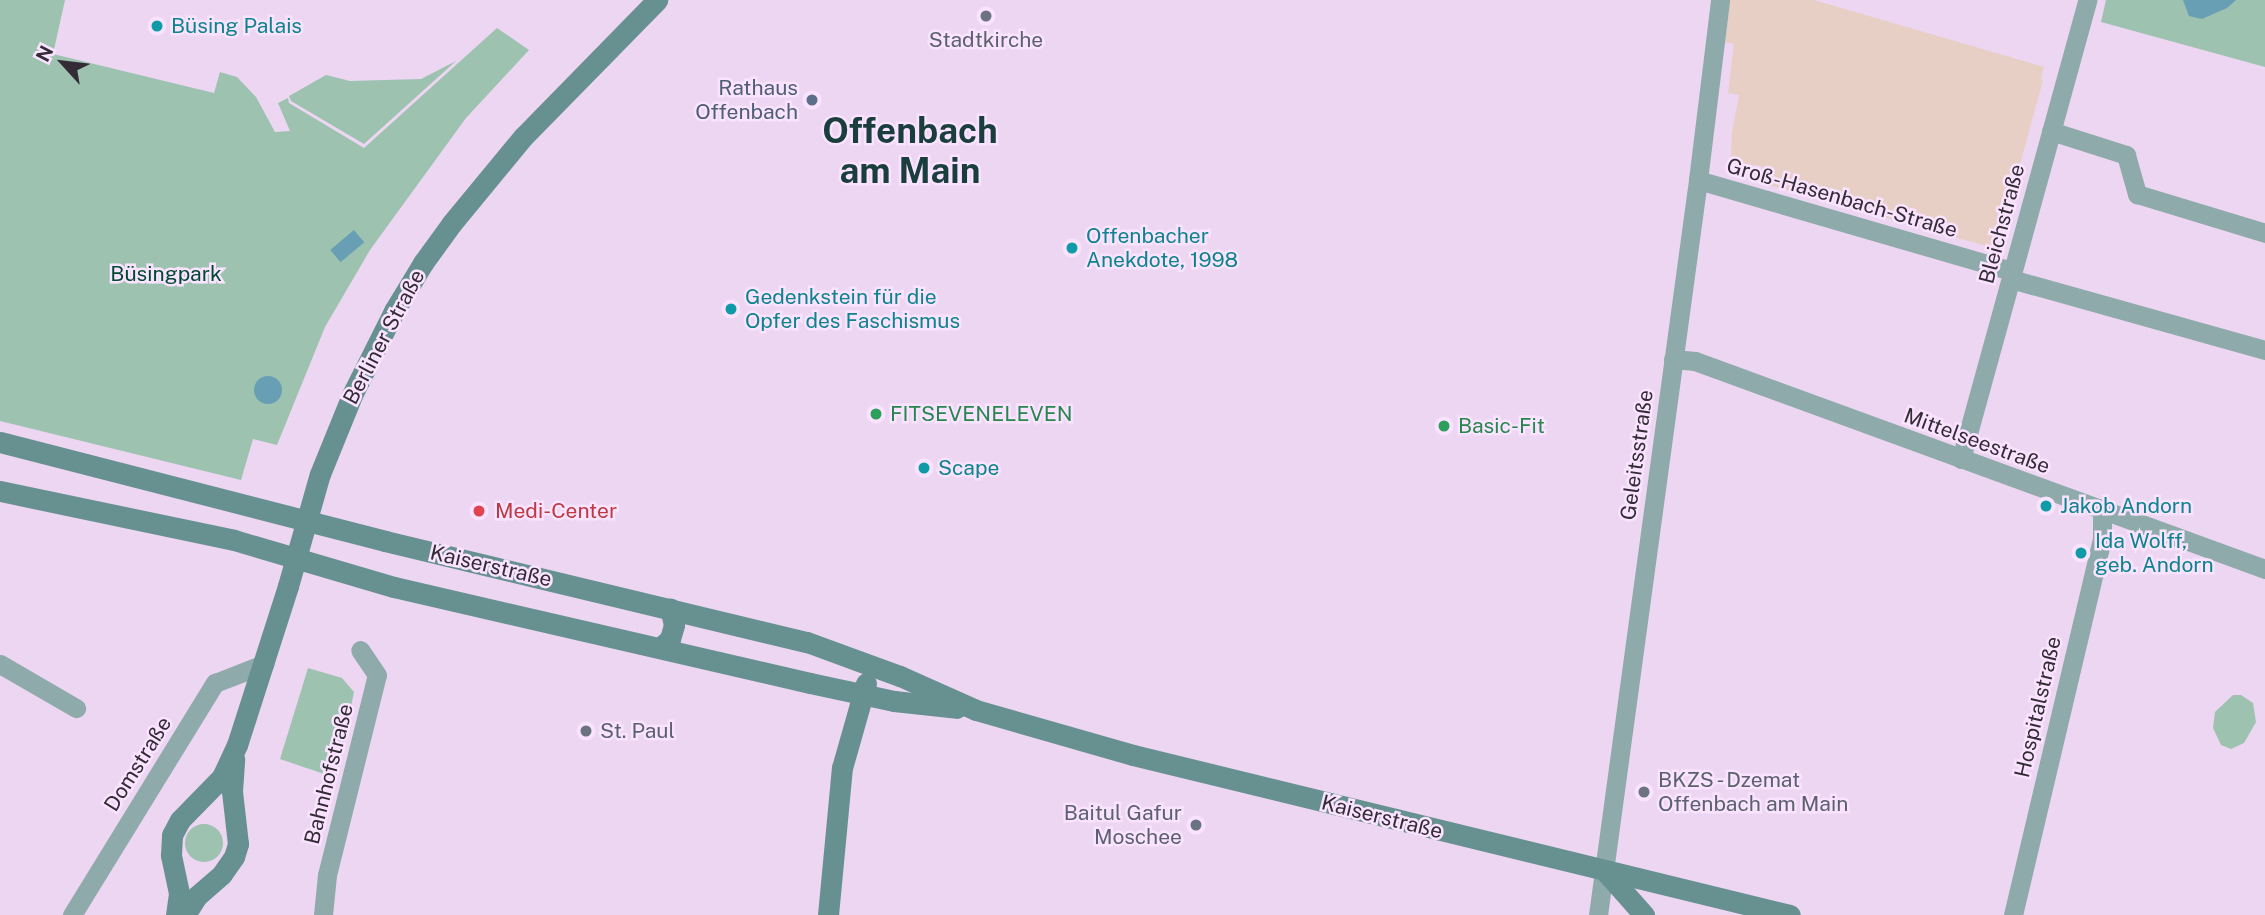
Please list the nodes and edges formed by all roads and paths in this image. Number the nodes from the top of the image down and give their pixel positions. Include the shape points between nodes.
1 (657, 0) edge
2 (1720, 0) edge
3 (2087, 0) edge
4 (2051, 131) junction
5 (1698, 180) junction
6 (2265, 233) edge
7 (2011, 275) junction
8 (2265, 350) edge
9 (1673, 359) junction
10 (0, 442) edge
11 (1961, 459) junction
12 (0, 491) edge
13 (2102, 510) junction
14 (306, 520) junction
15 (296, 559) junction
16 (2265, 569) edge
17 (670, 608) junction
18 (661, 647) junction
19 (360, 650) dead end
20 (873, 658) junction
21 (0, 664) edge
22 (264, 664) junction
23 (863, 694) junction
24 (76, 708) dead end
25 (976, 710) junction
26 (237, 745) junction
27 (1605, 871) junction
28 (72, 915) edge
29 (176, 915) edge
30 (185, 915) edge
31 (323, 915) edge
32 (828, 915) edge
33 (1598, 915) edge
34 (1644, 915) edge
35 (1790, 915) edge
36 (2013, 915) edge

1 - 14 main road, Berliner Straße via 523,137 422,263 335,432
2 - 5 street, Geleitsstraße
3 - 4 street, Bleichstraße
4 - 6 street via 2126,155 2137,194
4 - 7 street, Bleichstraße
5 - 7 street, Groß-Hasenbach-Straße
5 - 9 street, Geleitsstraße
7 - 8 street, Groß-Hasenbach-Straße
7 - 11 street, Bleichstraße
9 - 11 street, Mittelseestraße via 1695,362
9 - 27 street, Geleitsstraße
10 - 14 main road, Kaiserstraße
11 - 13 street, Mittelseestraße
12 - 15 main road, Kaiserstraße via 234,540
13 - 16 street, Mittelseestraße
13 - 36 street, Hospitalstraße via 2102,538
14 - 15 main road, Berliner Straße
14 - 17 main road, Kaiserstraße
15 - 18 main road, Kaiserstraße via 394,587
15 - 22 main road, Berliner Straße
17 - 18 main road via 673,629
17 - 20 main road, Kaiserstraße
18 - 23 main road, Kaiserstraße
19 - 31 street, Bahnhofstraße via 377,675 327,875
20 - 23 main road
20 - 25 main road, Kaiserstraße
21 - 24 street
22 - 26 main road, Berliner Straße
22 - 28 street, Domstraße via 215,683
23 - 25 main road, Kaiserstraße
23 - 32 main road via 842,768
25 - 27 main road, Kaiserstraße via 1143,758
26 - 29 main road, Berliner Straße via 222,777 180,820 173,835 171,855 179,893
26 - 30 main road, Berliner Straße via 232,771 238,834 234,857
27 - 33 street, Geleitsstraße
27 - 34 main road
27 - 35 main road, Kaiserstraße

